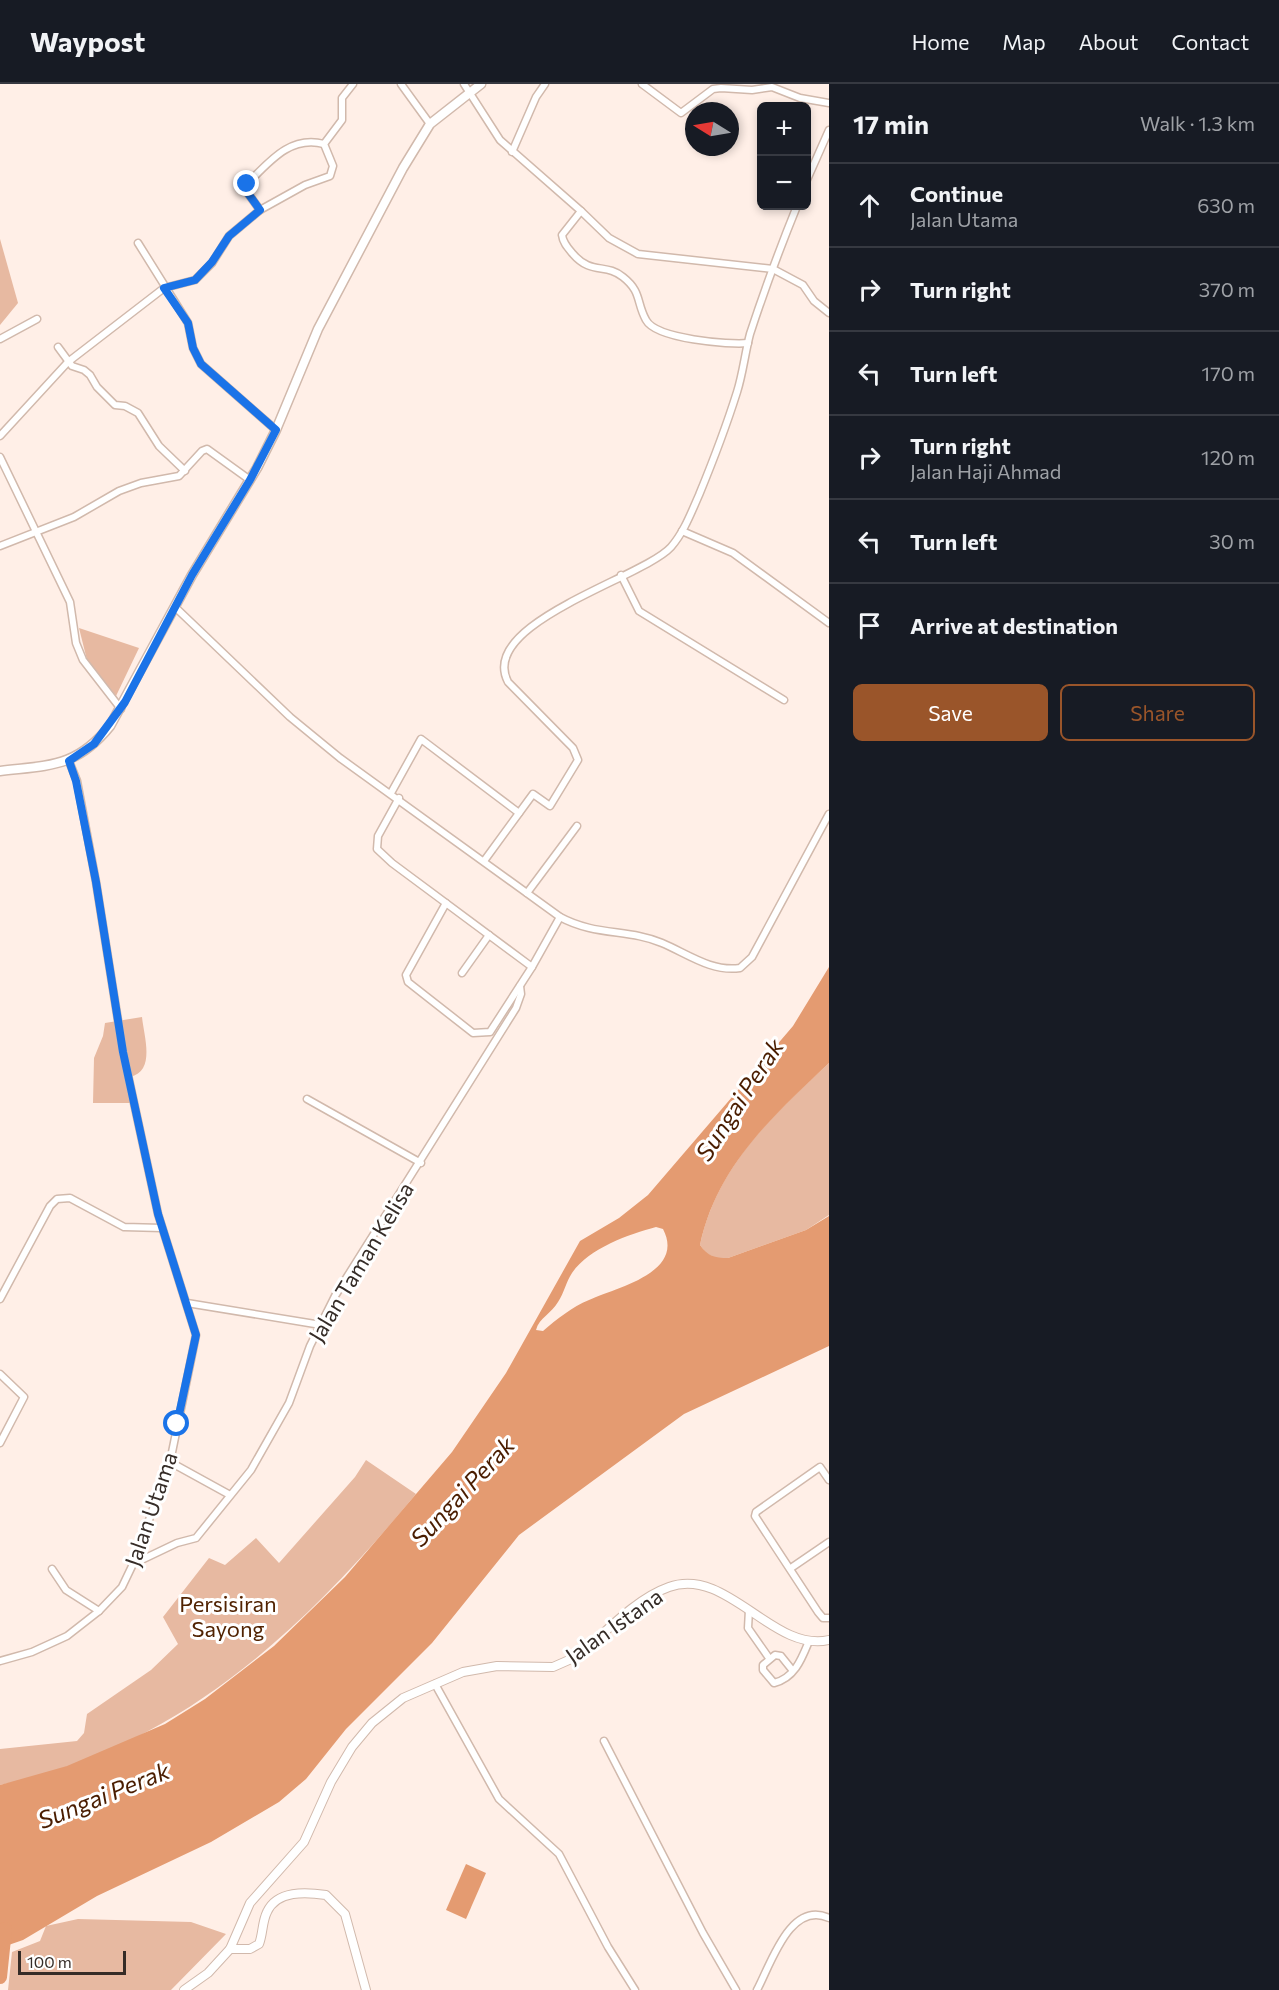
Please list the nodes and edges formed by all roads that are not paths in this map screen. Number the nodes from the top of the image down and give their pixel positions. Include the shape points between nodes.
1 (353, 84) edge
2 (401, 84) edge
3 (464, 84) edge
4 (481, 84) edge
5 (545, 84) edge
6 (642, 84) edge
7 (468, 93) junction
8 (829, 103) edge
9 (430, 124) junction
10 (829, 130) edge
11 (324, 144) junction
12 (512, 152) junction
13 (811, 173) edge
14 (260, 210) junction
15 (795, 210) edge
16 (581, 211) junction
17 (138, 243) dead end
18 (773, 269) junction
19 (164, 288) junction
20 (829, 313) edge
21 (37, 319) dead end
22 (0, 339) edge
23 (748, 343) junction
24 (58, 347) dead end
25 (68, 362) junction
26 (276, 430) junction
27 (0, 436) edge
28 (0, 457) edge
29 (185, 471) junction
30 (250, 480) junction
31 (682, 531) junction
32 (36, 534) junction
33 (0, 546) edge
34 (621, 575) junction
35 (175, 607) junction
36 (829, 623) edge
37 (784, 700) dead end
38 (121, 709) junction
39 (69, 761) junction
40 (0, 771) edge
41 (391, 793) junction
42 (399, 798) junction
43 (519, 813) junction
44 (829, 814) edge
45 (577, 826) dead end
46 (484, 861) junction
47 (527, 893) junction
48 (446, 903) junction
49 (560, 917) junction
50 (489, 935) junction
51 (532, 967) junction
52 (462, 973) dead end
53 (520, 986) junction
54 (307, 1099) dead end
55 (421, 1163) junction
56 (162, 1228) junction
57 (0, 1299) edge
58 (188, 1303) junction
59 (321, 1325) junction
60 (0, 1374) edge
61 (0, 1443) edge
62 (170, 1462) junction
63 (829, 1480) edge
64 (230, 1496) junction
65 (829, 1542) edge
66 (133, 1564) junction
67 (791, 1568) junction
68 (52, 1569) dead end
69 (748, 1610) junction
70 (99, 1611) junction
71 (829, 1618) edge
72 (829, 1640) edge
73 (809, 1641) junction
74 (769, 1658) junction
75 (0, 1661) edge
76 (793, 1671) junction
77 (435, 1684) junction
78 (604, 1741) dead end
79 (829, 1918) edge
80 (230, 1949) junction
81 (184, 1990) edge
82 (366, 1990) edge
83 (635, 1990) edge
84 (736, 1990) edge
85 (757, 1990) edge

1 - 11 street via 342,98 342,120
2 - 9 street
3 - 7 street
4 - 7 main road
5 - 12 street
6 - 8 street via 681,113 721,88 772,87 800,98
7 - 9 main road
7 - 12 street
9 - 26 main road via 358,249 318,329
10 - 13 street
11 - 14 street via 333,166 330,176
11 - 14 street via 306,141 290,146 247,184 247,192
12 - 16 street
14 - 19 street via 229,236 195,280
15 - 18 street
16 - 18 street via 609,238 638,254
16 - 23 street via 563,231 564,242 583,265 620,274 633,286 648,323 709,343
17 - 19 street
18 - 20 street via 803,285
18 - 23 street
19 - 25 street
19 - 26 street via 188,323 201,364
21 - 22 street
23 - 31 street via 737,390 712,462
24 - 25 street
25 - 27 street
25 - 29 street via 90,375 115,405 138,413 159,446
26 - 30 main road
28 - 32 street
29 - 30 street via 207,449
29 - 32 street via 179,476 119,491 74,518
30 - 35 main road
31 - 34 street via 660,556
31 - 36 street via 733,554
32 - 33 street
32 - 38 street via 70,602 76,643 83,660
34 - 37 street via 639,611
34 - 43 street via 535,625 504,658 503,673 508,682 573,748 578,760 550,806 533,794
35 - 38 main road
35 - 41 street via 290,717 339,758
38 - 39 main road via 94,744
39 - 40 main road via 42,768
39 - 56 street, Jalan Utama via 96,882 123,1052
41 - 42 street
41 - 43 street via 421,739
42 - 46 street
42 - 48 street via 378,836 377,849
43 - 46 street
44 - 49 street via 752,957 740,968 719,969 661,942 592,930
45 - 47 street
46 - 47 street
47 - 49 street
48 - 50 street
48 - 53 street via 408,967 408,981 473,1033 482,1034 490,1032
49 - 51 street
50 - 51 street
50 - 52 street
51 - 53 street
53 - 55 street, Jalan Taman Kelisa via 516,1008
54 - 55 street
55 - 59 street, Jalan Taman Kelisa via 335,1296
56 - 57 street via 124,1227 70,1198 57,1200 50,1206
56 - 58 street, Jalan Utama
58 - 59 street
58 - 62 street, Jalan Utama via 195,1344
59 - 64 street, Jalan Taman Kelisa via 275,1429
60 - 61 street via 24,1397
62 - 64 street
62 - 66 street, Jalan Utama
63 - 67 street via 820,1467 756,1512 756,1520
64 - 66 street, Jalan Taman Kelisa via 196,1538
65 - 67 street
66 - 70 street, Jalan Utama via 122,1587
67 - 71 street via 818,1612
68 - 70 street via 66,1590
69 - 73 street, Jalan Istana via 792,1636
69 - 74 street via 747,1628
69 - 77 street, Jalan Istana via 710,1588 680,1584 654,1594 564,1663 553,1667 480,1668
70 - 75 street, Jalan Utama via 67,1636
72 - 73 street, Jalan Istana
73 - 76 street
74 - 76 street via 781,1656
74 - 76 street via 763,1671 774,1683
77 - 80 street, Jalan Istana via 403,1698 372,1723 352,1747 322,1798 304,1842 250,1903
77 - 83 street via 499,1799 559,1854
78 - 84 street
79 - 85 street via 807,1916 790,1927
80 - 81 street, Jalan Istana via 208,1973
80 - 82 street via 250,1949 259,1944 266,1915 276,1900 303,1893 326,1895 345,1914

